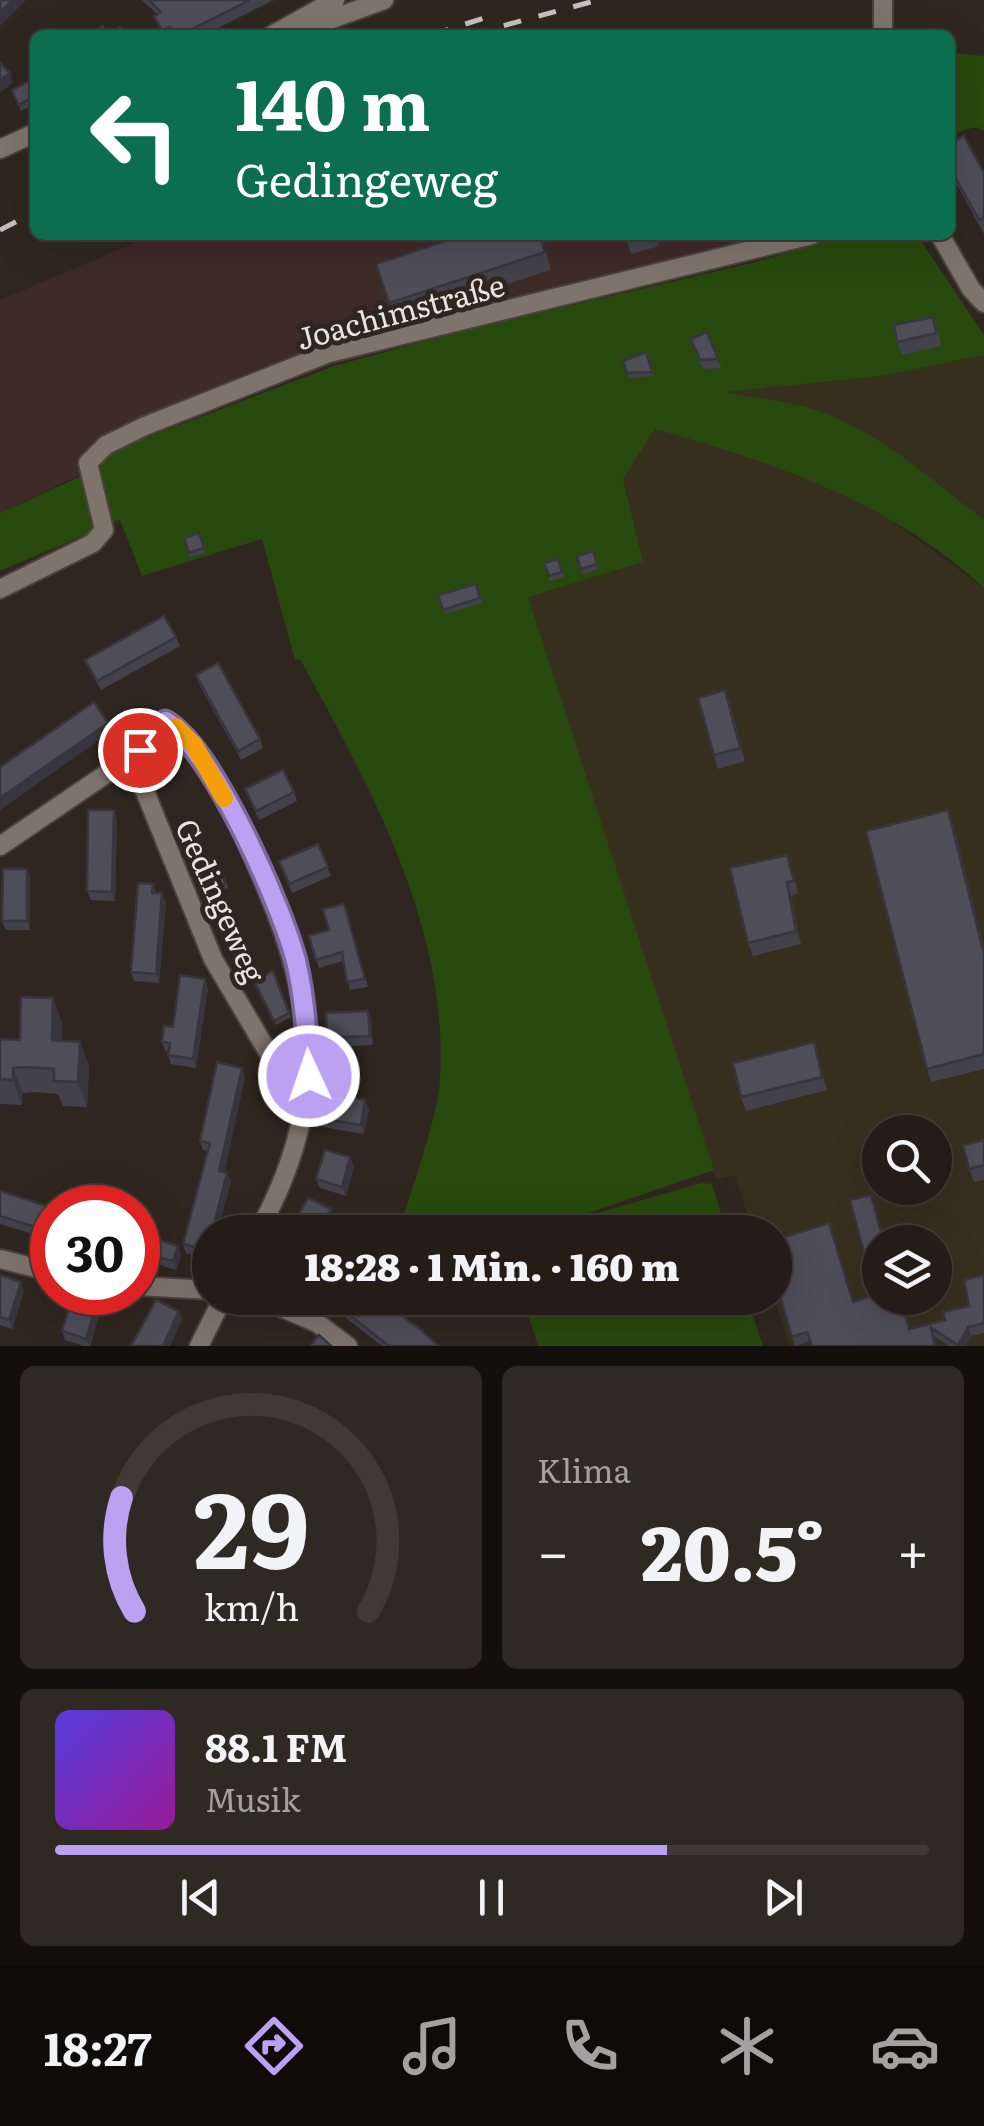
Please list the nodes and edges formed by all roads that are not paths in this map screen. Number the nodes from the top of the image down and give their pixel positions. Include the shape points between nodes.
1 (335, 0) edge
2 (384, 0) edge
3 (883, 0) edge
4 (281, 30) edge
5 (302, 30) edge
6 (884, 30) edge
7 (30, 135) edge
8 (0, 149) edge
9 (792, 240) edge
10 (943, 240) edge
11 (984, 303) edge
12 (0, 590) edge
13 (130, 757) junction
14 (0, 846) edge
15 (304, 1112) junction
16 (266, 1215) edge
17 (0, 1258) edge
18 (30, 1266) edge
19 (160, 1287) edge
20 (192, 1289) edge
21 (214, 1315) edge
22 (298, 1315) edge
23 (198, 1346) edge
24 (348, 1346) edge

1 - 4 street
2 - 5 street
3 - 6 street
7 - 8 street
9 - 12 street, Joachimstraße via 329,353 145,426 106,445 88,464 104,530 94,543
10 - 11 street
13 - 14 street
13 - 15 street, Gedingeweg via 213,959
13 - 15 street, Gedingeweg via 165,721 180,729 236,818 295,959 309,1076
15 - 16 street, Gedingeweg via 290,1166
17 - 18 street
19 - 20 street
21 - 23 street
22 - 24 street

